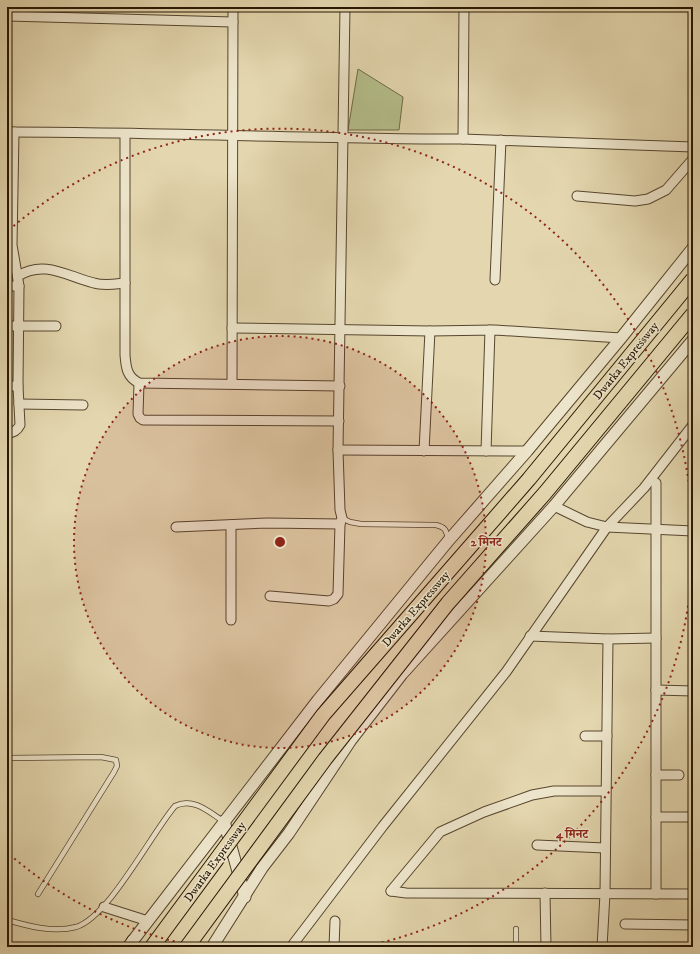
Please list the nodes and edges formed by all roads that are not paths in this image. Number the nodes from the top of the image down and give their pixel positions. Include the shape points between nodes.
1 (233, 7) edge
2 (345, 7) edge
3 (464, 7) edge
4 (7, 16) edge
5 (233, 22) junction
6 (11, 132) edge
7 (125, 134) junction
8 (234, 135) junction
9 (342, 139) junction
10 (463, 140) junction
11 (501, 140) junction
12 (693, 146) edge
13 (693, 159) edge
14 (577, 196) dead end
15 (693, 248) edge
16 (18, 276) junction
17 (693, 279) edge
18 (495, 280) dead end
19 (125, 283) junction
20 (7, 286) edge
21 (19, 286) junction
22 (693, 314) edge
23 (7, 326) edge
24 (18, 326) junction
25 (56, 326) dead end
26 (232, 328) junction
27 (341, 329) junction
28 (490, 330) junction
29 (430, 331) junction
30 (621, 338) junction
31 (693, 340) edge
32 (139, 383) junction
33 (232, 384) junction
34 (7, 386) edge
35 (18, 386) junction
36 (340, 386) junction
37 (19, 404) junction
38 (83, 405) dead end
39 (339, 421) junction
40 (693, 425) edge
41 (7, 432) edge
42 (338, 450) junction
43 (528, 450) junction
44 (424, 451) junction
45 (486, 451) junction
46 (656, 483) dead end
47 (554, 506) junction
48 (341, 521) junction
49 (231, 525) junction
50 (176, 527) dead end
51 (606, 528) junction
52 (656, 530) junction
53 (693, 531) edge
54 (449, 540) junction
55 (270, 596) dead end
56 (231, 620) dead end
57 (530, 636) junction
58 (656, 638) junction
59 (608, 639) junction
60 (656, 690) junction
61 (693, 691) edge
62 (585, 736) dead end
63 (607, 736) junction
64 (7, 758) edge
65 (656, 775) junction
66 (679, 775) dead end
67 (605, 791) junction
68 (656, 817) junction
69 (693, 817) edge
70 (224, 821) junction
71 (537, 845) dead end
72 (605, 848) junction
73 (545, 893) junction
74 (38, 894) dead end
75 (605, 894) junction
76 (656, 894) junction
77 (693, 894) edge
78 (245, 897) junction
79 (104, 907) junction
80 (7, 920) edge
81 (148, 921) junction
82 (335, 921) dead end
83 (625, 924) dead end
84 (693, 925) edge
85 (516, 929) dead end
86 (131, 945) edge
87 (152, 947) edge
88 (187, 947) edge
89 (212, 947) edge
90 (291, 947) edge
91 (334, 947) edge
92 (516, 947) edge
93 (546, 947) edge
94 (602, 947) edge

1 - 5 street
2 - 9 street
3 - 10 street
4 - 5 street
5 - 8 street
6 - 7 street
6 - 16 street via 12,245
7 - 8 street
7 - 19 street
8 - 9 street
8 - 26 street
9 - 10 street
9 - 27 street
10 - 11 street
11 - 12 street
11 - 18 street
13 - 14 street via 666,190 648,199
15 - 30 street
16 - 19 street via 31,270 44,269 63,272 96,284
16 - 21 street
17 - 87 highway, Dwarka Expressway, bridge via 529,479 323,715
19 - 32 street via 126,369 132,380
20 - 21 street
21 - 24 street
22 - 88 highway, Dwarka Expressway, bridge via 545,493 443,609 325,759
23 - 24 street
24 - 25 street
24 - 35 street
26 - 27 street
26 - 33 street
27 - 29 street
27 - 36 street
28 - 29 street
28 - 30 street
28 - 45 street
29 - 44 street
30 - 43 street
31 - 47 street
32 - 33 street
32 - 39 street via 138,414 143,420
33 - 36 street
34 - 35 street
35 - 37 street
36 - 39 street
37 - 38 street
37 - 41 street via 20,425 12,433
39 - 42 street
40 - 51 street via 644,488
42 - 44 street
42 - 48 street
43 - 45 street
43 - 54 street
44 - 45 street
46 - 52 street
47 - 51 street
47 - 78 street via 402,674 351,740 289,833 262,868
48 - 49 street
48 - 54 lane via 361,524 436,525 443,527
48 - 55 street via 338,594 334,599 321,601
49 - 50 street
49 - 56 street
51 - 52 street
51 - 57 street
52 - 53 street
52 - 58 street
54 - 70 street via 318,700
57 - 59 street
57 - 90 street via 506,672 383,826
58 - 59 street
58 - 60 street
59 - 63 street
60 - 61 street
60 - 65 street
62 - 63 street
63 - 67 street
64 - 74 lane via 101,757 116,760 114,772
65 - 66 street
65 - 68 street
67 - 72 street
67 - 73 street via 532,795 484,812 440,832 391,891
68 - 69 street
68 - 76 street
70 - 78 street
70 - 79 lane via 189,802 175,806
70 - 81 street
71 - 72 street
72 - 75 street
73 - 75 street
73 - 93 street
75 - 76 street
75 - 94 street
76 - 77 street
78 - 89 street
79 - 80 lane via 78,926 65,929 30,927
79 - 81 street
81 - 86 street
82 - 91 street
83 - 84 street
85 - 92 lane

